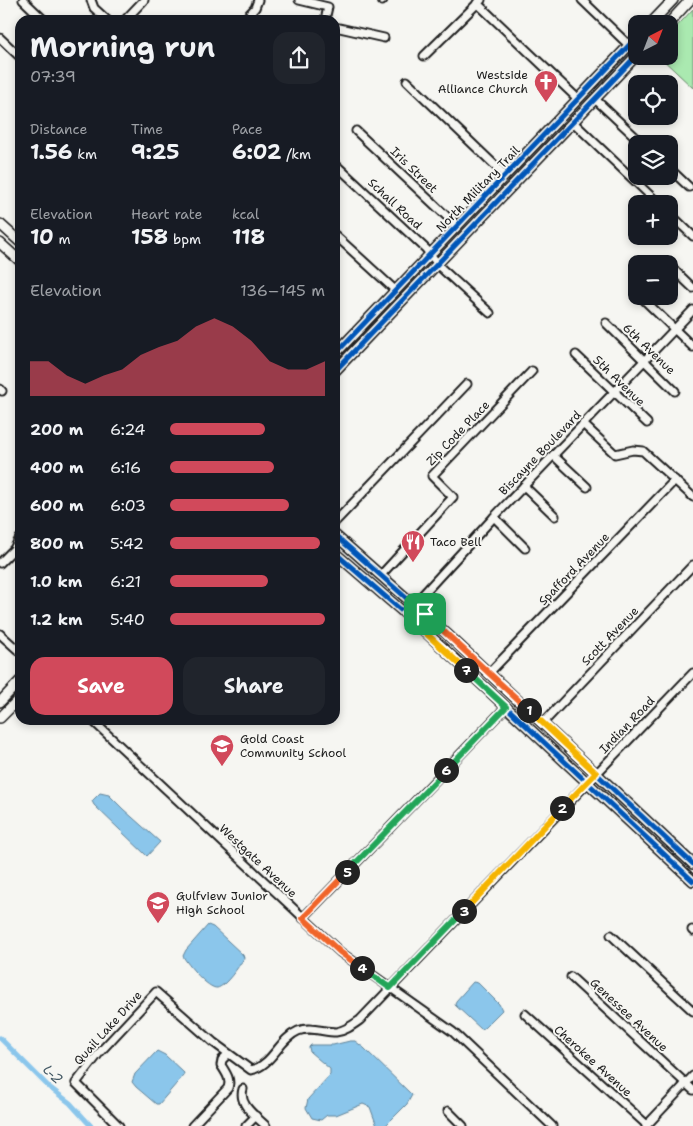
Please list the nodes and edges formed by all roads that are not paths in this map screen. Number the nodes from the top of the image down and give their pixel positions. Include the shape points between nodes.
1 (23, 0) edge
2 (144, 0) edge
3 (258, 0) edge
4 (299, 0) edge
5 (582, 0) edge
6 (673, 0) edge
7 (690, 0) edge
8 (90, 1) edge
9 (479, 2) edge
10 (39, 15) edge
11 (101, 15) edge
12 (130, 15) edge
13 (249, 15) edge
14 (326, 15) edge
15 (659, 15) edge
16 (676, 15) edge
17 (340, 28) edge
18 (0, 38) edge
19 (384, 38) dead end
20 (628, 40) edge
21 (628, 51) edge
22 (15, 52) edge
23 (424, 56) dead end
24 (628, 64) edge
25 (407, 81) dead end
26 (595, 99) junction
27 (578, 100) junction
28 (575, 120) junction
29 (356, 131) dead end
30 (633, 135) edge
31 (340, 169) edge
32 (505, 175) junction
33 (678, 176) edge
34 (689, 186) dead end
35 (505, 193) junction
36 (650, 195) edge
37 (678, 222) edge
38 (0, 224) edge
39 (457, 226) junction
40 (693, 236) edge
41 (15, 238) edge
42 (0, 239) edge
43 (340, 240) edge
44 (0, 243) edge
45 (15, 250) edge
46 (430, 254) junction
47 (15, 256) edge
48 (438, 263) junction
49 (678, 274) edge
50 (693, 288) edge
51 (395, 290) junction
52 (382, 304) junction
53 (649, 305) edge
54 (693, 310) edge
55 (490, 313) dead end
56 (383, 321) junction
57 (606, 323) dead end
58 (674, 329) junction
59 (693, 347) edge
60 (340, 349) edge
61 (576, 354) dead end
62 (645, 360) junction
63 (340, 366) edge
64 (532, 371) dead end
65 (467, 384) dead end
66 (615, 391) junction
67 (676, 391) dead end
68 (646, 423) dead end
69 (583, 424) junction
70 (554, 455) junction
71 (675, 480) junction
72 (524, 486) junction
73 (587, 487) dead end
74 (693, 497) edge
75 (555, 516) dead end
76 (340, 517) edge
77 (494, 517) junction
78 (340, 540) edge
79 (15, 547) edge
80 (526, 548) dead end
81 (340, 557) edge
82 (0, 563) edge
83 (693, 565) edge
84 (380, 576) junction
85 (414, 604) junction
86 (405, 614) junction
87 (0, 634) edge
88 (15, 648) edge
89 (490, 673) junction
90 (693, 673) edge
91 (15, 685) edge
92 (1, 698) edge
93 (15, 703) edge
94 (506, 707) junction
95 (0, 718) edge
96 (543, 723) junction
97 (97, 725) edge
98 (596, 773) junction
99 (587, 782) junction
100 (661, 850) junction
101 (693, 864) edge
102 (693, 871) edge
103 (693, 881) edge
104 (303, 918) junction
105 (611, 935) dead end
106 (571, 977) dead end
107 (390, 988) junction
108 (693, 1011) edge
109 (525, 1014) dead end
110 (228, 1054) junction
111 (260, 1068) joint
112 (693, 1076) edge
113 (686, 1083) junction
114 (243, 1089) dead end
115 (693, 1090) edge
116 (448, 1111) dead end
117 (256, 1116) junction
118 (119, 1126) edge
119 (192, 1126) edge
120 (246, 1126) edge
121 (266, 1126) edge
122 (463, 1126) edge
123 (552, 1126) edge
124 (646, 1126) edge

1 - 10 street
2 - 12 street
3 - 13 street
4 - 14 street via 328,7
5 - 20 street
6 - 15 main road
7 - 16 main road
8 - 11 street
9 - 23 street
9 - 27 street
17 - 19 street
18 - 22 street
21 - 27 main road, North Military Trail
24 - 26 main road, North Military Trail
25 - 32 street
26 - 28 main road, North Military Trail
26 - 30 street
27 - 28 main road
27 - 32 main road, North Military Trail
28 - 35 main road, North Military Trail
28 - 36 street
29 - 39 street, Iris Street
31 - 46 street, Schall Road
32 - 35 main road
32 - 39 main road, North Military Trail
33 - 34 street
35 - 48 main road, North Military Trail
37 - 40 street
38 - 41 main road
39 - 46 main road, North Military Trail
42 - 45 main road
43 - 51 street
44 - 47 main road
46 - 48 street, Schall Road
46 - 51 main road, North Military Trail
48 - 55 street, Schall Road
48 - 56 main road, North Military Trail
49 - 50 street
51 - 52 main road, North Military Trail
52 - 56 main road via 385,311
52 - 60 main road, North Military Trail
53 - 58 street
54 - 58 street, Biscayne Boulevard
56 - 63 main road, North Military Trail
57 - 62 street, 6th Avenue
58 - 59 street
58 - 62 street, Biscayne Boulevard
61 - 66 street, 5th Avenue
62 - 66 street, Biscayne Boulevard
62 - 67 street, 6th Avenue
64 - 84 street, Zip Code Place via 432,476 453,497
65 - 76 street
66 - 68 street, 5th Avenue
66 - 69 street, Biscayne Boulevard
69 - 70 street, Biscayne Boulevard
69 - 71 street via 615,454 643,451
70 - 72 street, Biscayne Boulevard
70 - 73 street
71 - 74 street
71 - 89 street, Spafford Avenue
72 - 75 street
72 - 77 street, Biscayne Boulevard
77 - 80 street
77 - 85 street, Biscayne Boulevard
78 - 84 main road
79 - 82 street
81 - 86 main road
83 - 96 street, Scott Avenue
84 - 85 main road
85 - 86 street, Biscayne Boulevard
85 - 89 main road
86 - 94 main road
87 - 88 street
89 - 96 main road
90 - 98 street, Indian Road
91 - 92 main road
93 - 95 main road
94 - 99 main road
94 - 104 street
96 - 98 main road
97 - 104 street, Westgate Avenue
98 - 99 street, Indian Road
98 - 101 main road
99 - 100 main road
99 - 107 street, Indian Road
100 - 102 main road via 672,854
100 - 103 main road
104 - 107 street, Westgate Avenue via 340,952
105 - 108 street
106 - 113 street, Genessee Avenue
107 - 111 street, Indian Road via 349,1028 337,1032 299,1030
107 - 123 street, Westgate Avenue via 453,1032
109 - 124 street, Cherokee Avenue
110 - 111 street, Quail Lake Drive via 251,1070
110 - 118 street, Quail Lake Drive via 156,992 76,1083
110 - 119 street via 221,1065 230,1082 228,1088
112 - 113 street
113 - 115 street, Genessee Avenue
113 - 124 street
114 - 117 street via 243,1103
116 - 122 street
117 - 120 street
117 - 121 street

